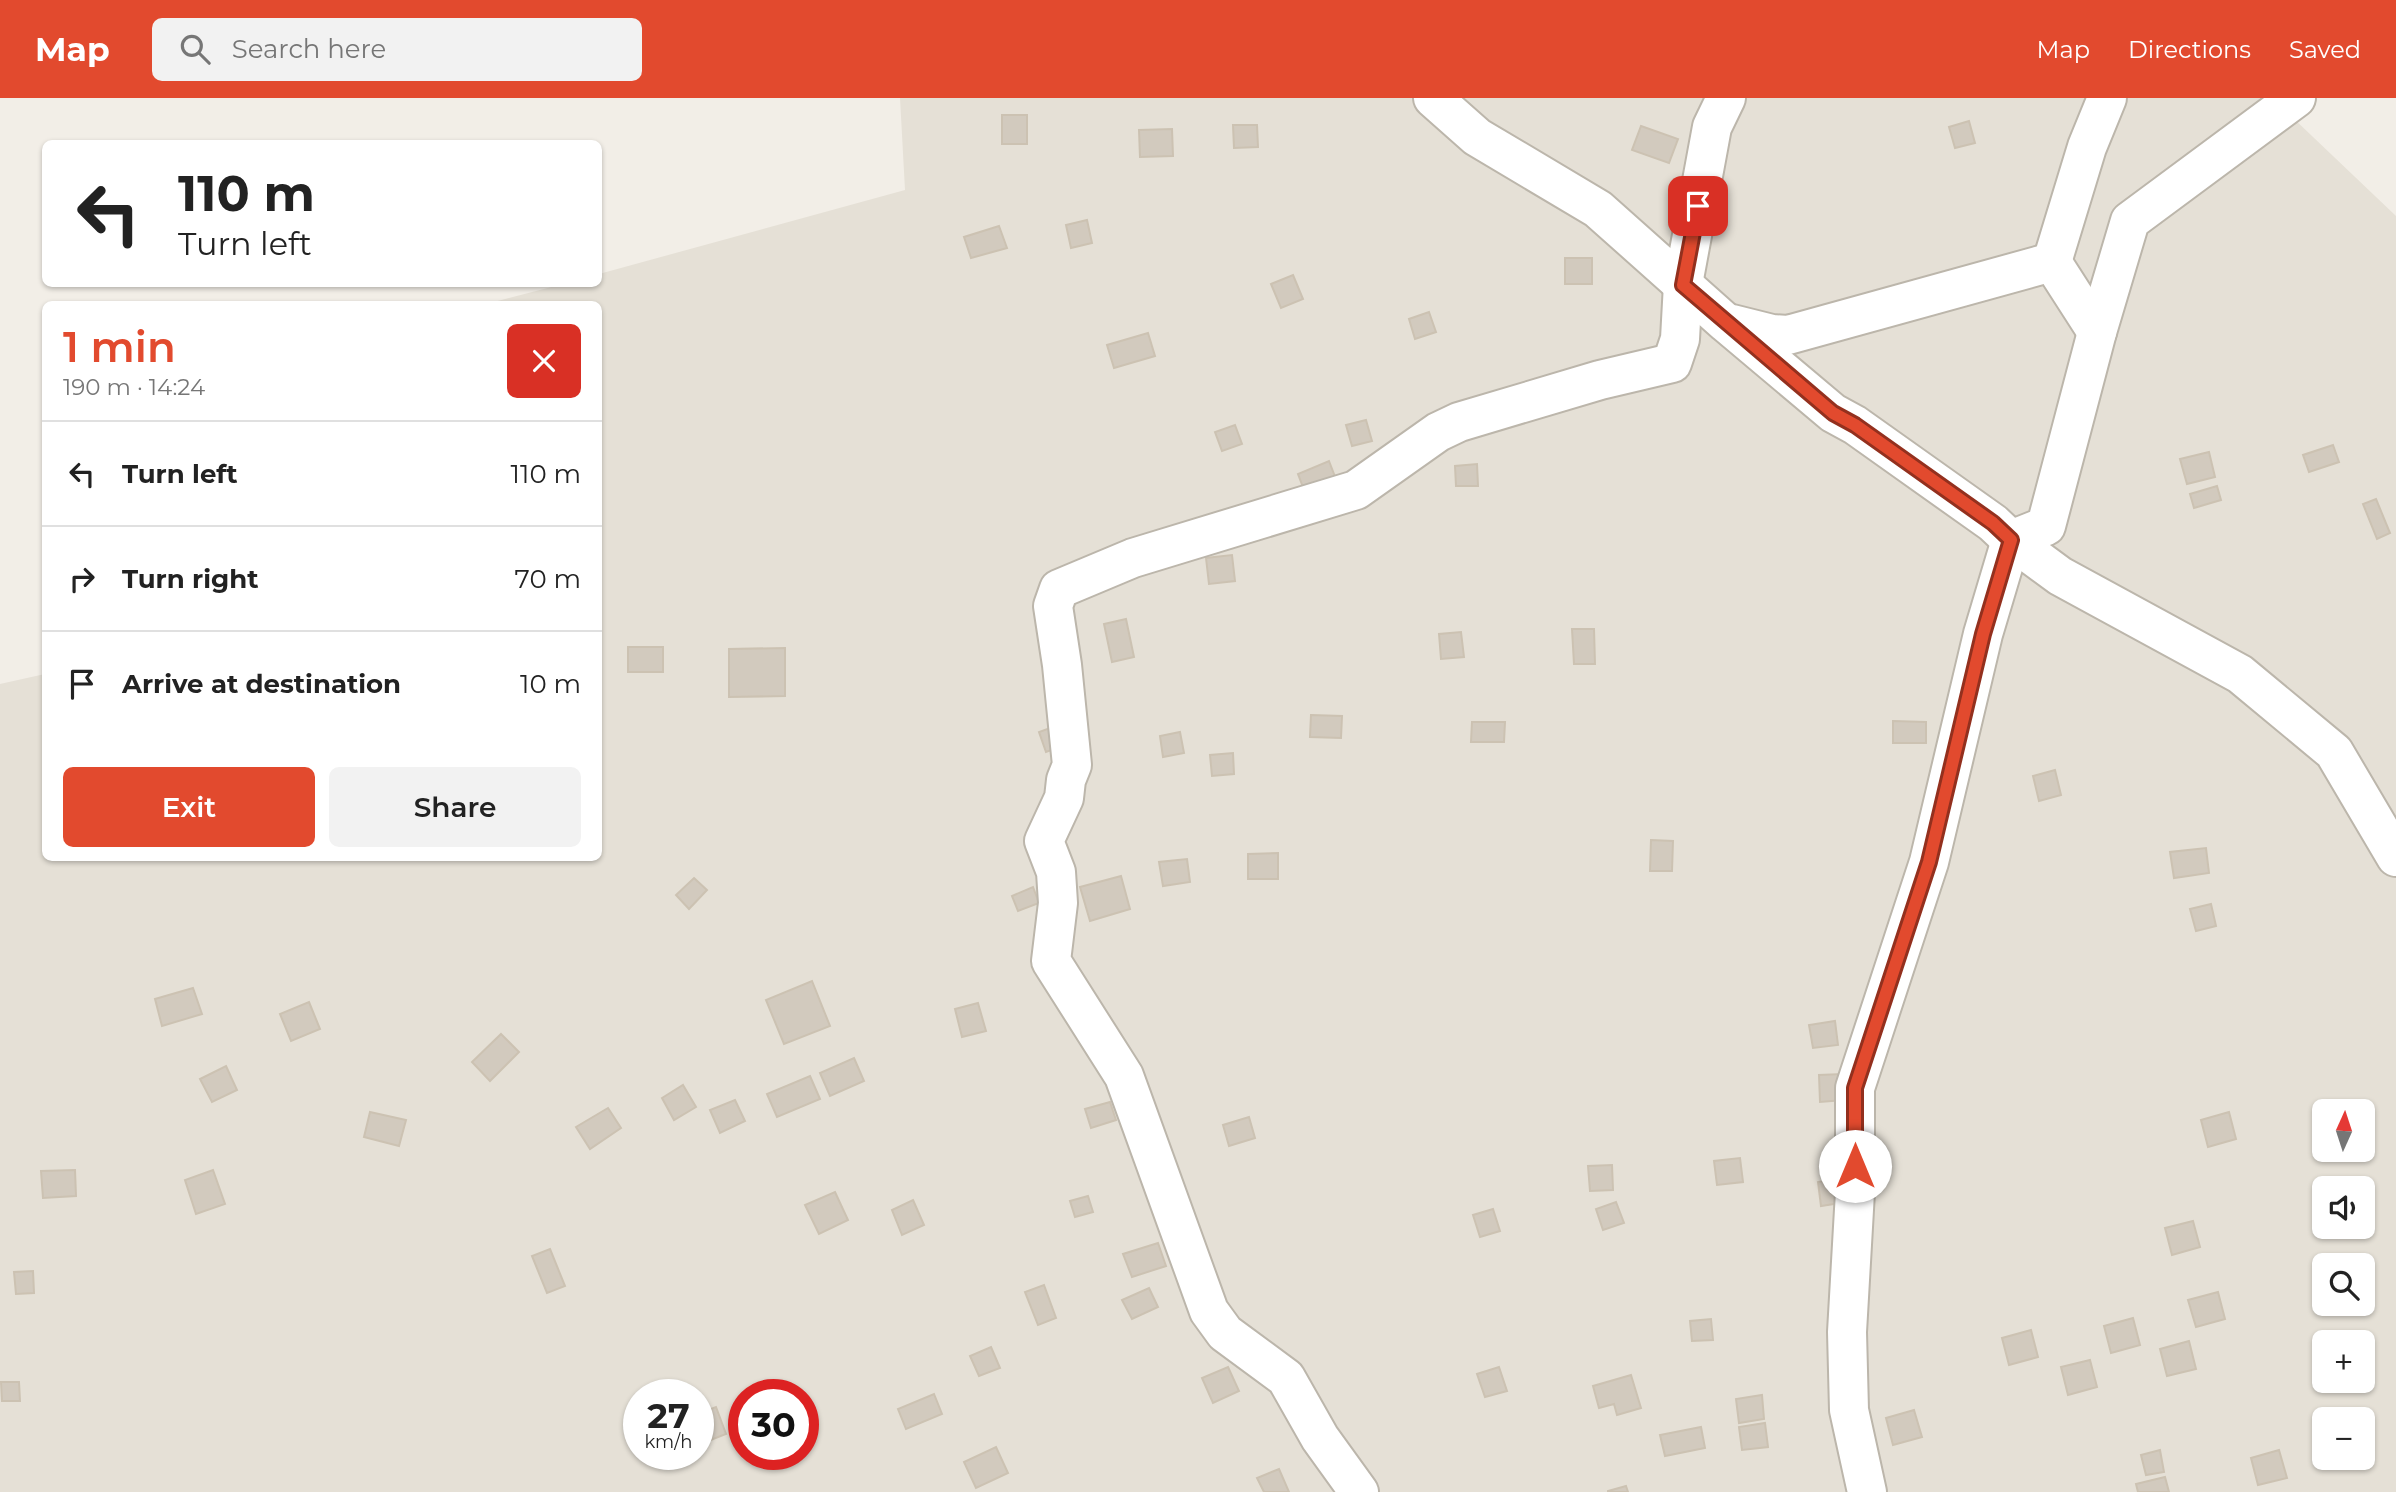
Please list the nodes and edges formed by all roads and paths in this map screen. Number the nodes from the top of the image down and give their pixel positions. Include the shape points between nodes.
1 (1433, 98) edge
2 (1726, 98) edge
3 (2107, 98) edge
4 (2296, 98) edge
5 (2052, 262) junction
6 (1683, 285) junction
7 (1726, 323) junction
8 (2097, 332) junction
9 (2011, 540) junction
10 (2396, 857) edge
11 (1359, 1492) edge
12 (1867, 1492) edge

1 - 6 street via 1477,137 1598,209
2 - 6 street via 1712,127
3 - 5 street
4 - 8 street via 2130,221
5 - 7 street via 1788,335
5 - 8 street
6 - 7 street
6 - 11 street via 1680,339 1672,363 1459,422 1356,490 1133,558 1059,589 1053,606 1072,765 1064,798 1044,841 1056,872 1051,961 1124,1076 1209,1311 1225,1333 1286,1378 1320,1438
7 - 9 street via 1833,413
8 - 9 street via 2046,526
9 - 10 street via 2060,576 2240,674 2334,752
9 - 12 street via 1983,634 1929,862 1855,1088 1847,1345 1849,1410

